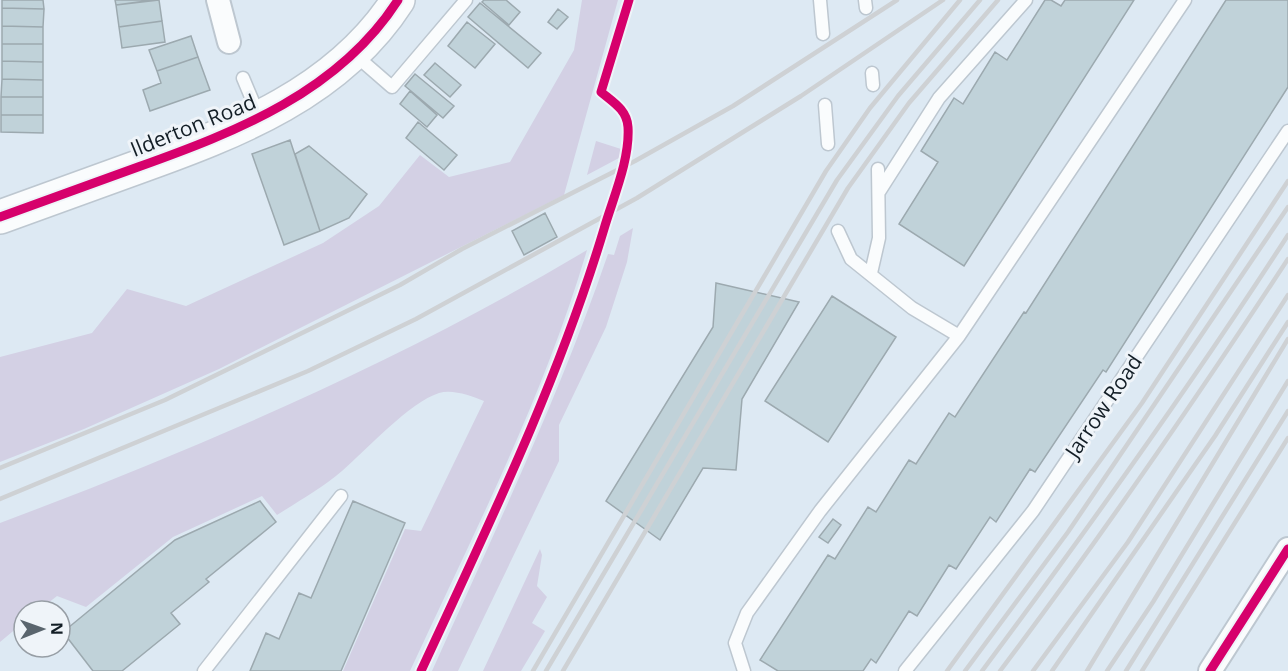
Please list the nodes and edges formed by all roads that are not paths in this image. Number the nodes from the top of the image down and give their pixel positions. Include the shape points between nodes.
1 (218, 0) edge
2 (398, 0) edge
3 (466, 0) edge
4 (820, 0) edge
5 (1026, 0) edge
6 (1185, 0) edge
7 (823, 34) dead end
8 (229, 42) dead end
9 (353, 54) junction
10 (243, 78) dead end
11 (825, 105) dead end
12 (260, 119) junction
13 (1288, 131) edge
14 (828, 144) dead end
15 (878, 169) dead end
16 (879, 192) junction
17 (0, 217) edge
18 (838, 231) dead end
19 (871, 273) junction
20 (959, 336) junction
21 (341, 496) dead end
22 (1288, 549) edge
23 (204, 671) edge
24 (744, 671) edge
25 (905, 671) edge
26 (1210, 671) edge

1 - 8 street
2 - 9 street, Ilderton Road
3 - 9 lane via 392,87
4 - 7 lane
5 - 16 lane via 939,98
6 - 20 lane
9 - 12 street, Ilderton Road
10 - 12 lane
11 - 14 lane
12 - 17 street, Ilderton Road via 215,140
13 - 25 lane, Jarrow Road via 1033,511
15 - 16 lane
16 - 19 lane via 879,238
18 - 19 lane via 851,259
19 - 20 lane via 912,308
20 - 24 lane via 820,511 747,613 735,643
21 - 23 lane
22 - 26 street

